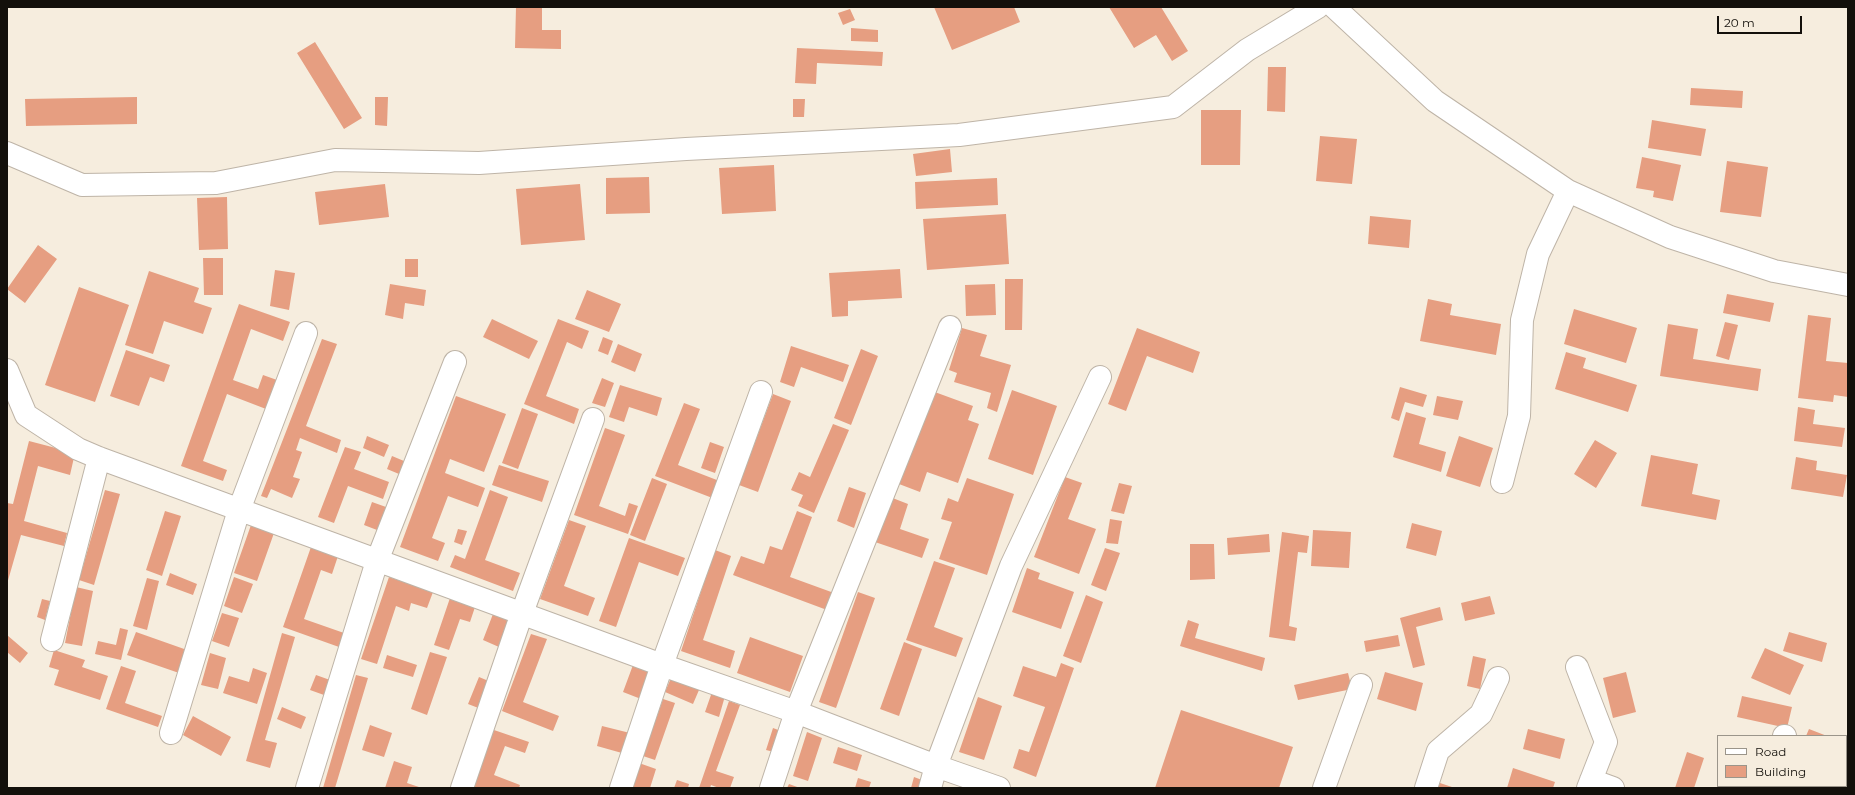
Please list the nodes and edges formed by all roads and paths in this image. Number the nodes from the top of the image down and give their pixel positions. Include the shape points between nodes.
1 (1318, 7) edge
2 (1334, 7) edge
3 (7, 153) edge
4 (1568, 191) junction
5 (1848, 285) edge
6 (950, 327) dead end
7 (306, 333) dead end
8 (455, 362) dead end
9 (7, 370) edge
10 (1100, 377) dead end
11 (761, 392) dead end
12 (593, 419) dead end
13 (99, 458) junction
14 (1502, 482) dead end
15 (239, 510) junction
16 (377, 561) junction
17 (522, 613) junction
18 (52, 640) dead end
19 (662, 666) junction
20 (1577, 667) dead end
21 (1498, 678) dead end
22 (1361, 685) dead end
23 (796, 712) junction
24 (171, 733) dead end
25 (936, 766) junction
26 (1590, 784) edge
27 (307, 788) edge
28 (462, 788) edge
29 (621, 788) edge
30 (772, 788) edge
31 (930, 788) edge
32 (999, 788) edge
33 (1324, 788) edge
34 (1426, 788) edge
35 (1613, 788) edge

1 - 3 street via 1247,50 1173,107 959,135 479,163 334,160 216,183 82,185
2 - 4 street via 1435,101
4 - 5 street via 1670,236 1774,271
4 - 14 street via 1538,254 1522,320 1519,416
6 - 23 street
7 - 15 street
8 - 16 street
9 - 13 street via 26,414 78,449
10 - 25 street via 1011,566
11 - 19 street
12 - 17 street
13 - 15 street
13 - 18 street
15 - 16 street
15 - 24 street
16 - 17 street
16 - 27 street
17 - 19 street
17 - 28 street
19 - 23 street
19 - 29 street
20 - 26 street via 1606,742
21 - 34 street via 1481,714 1438,751
22 - 33 street
23 - 25 street
23 - 30 street
25 - 31 street
25 - 32 street
26 - 35 street

